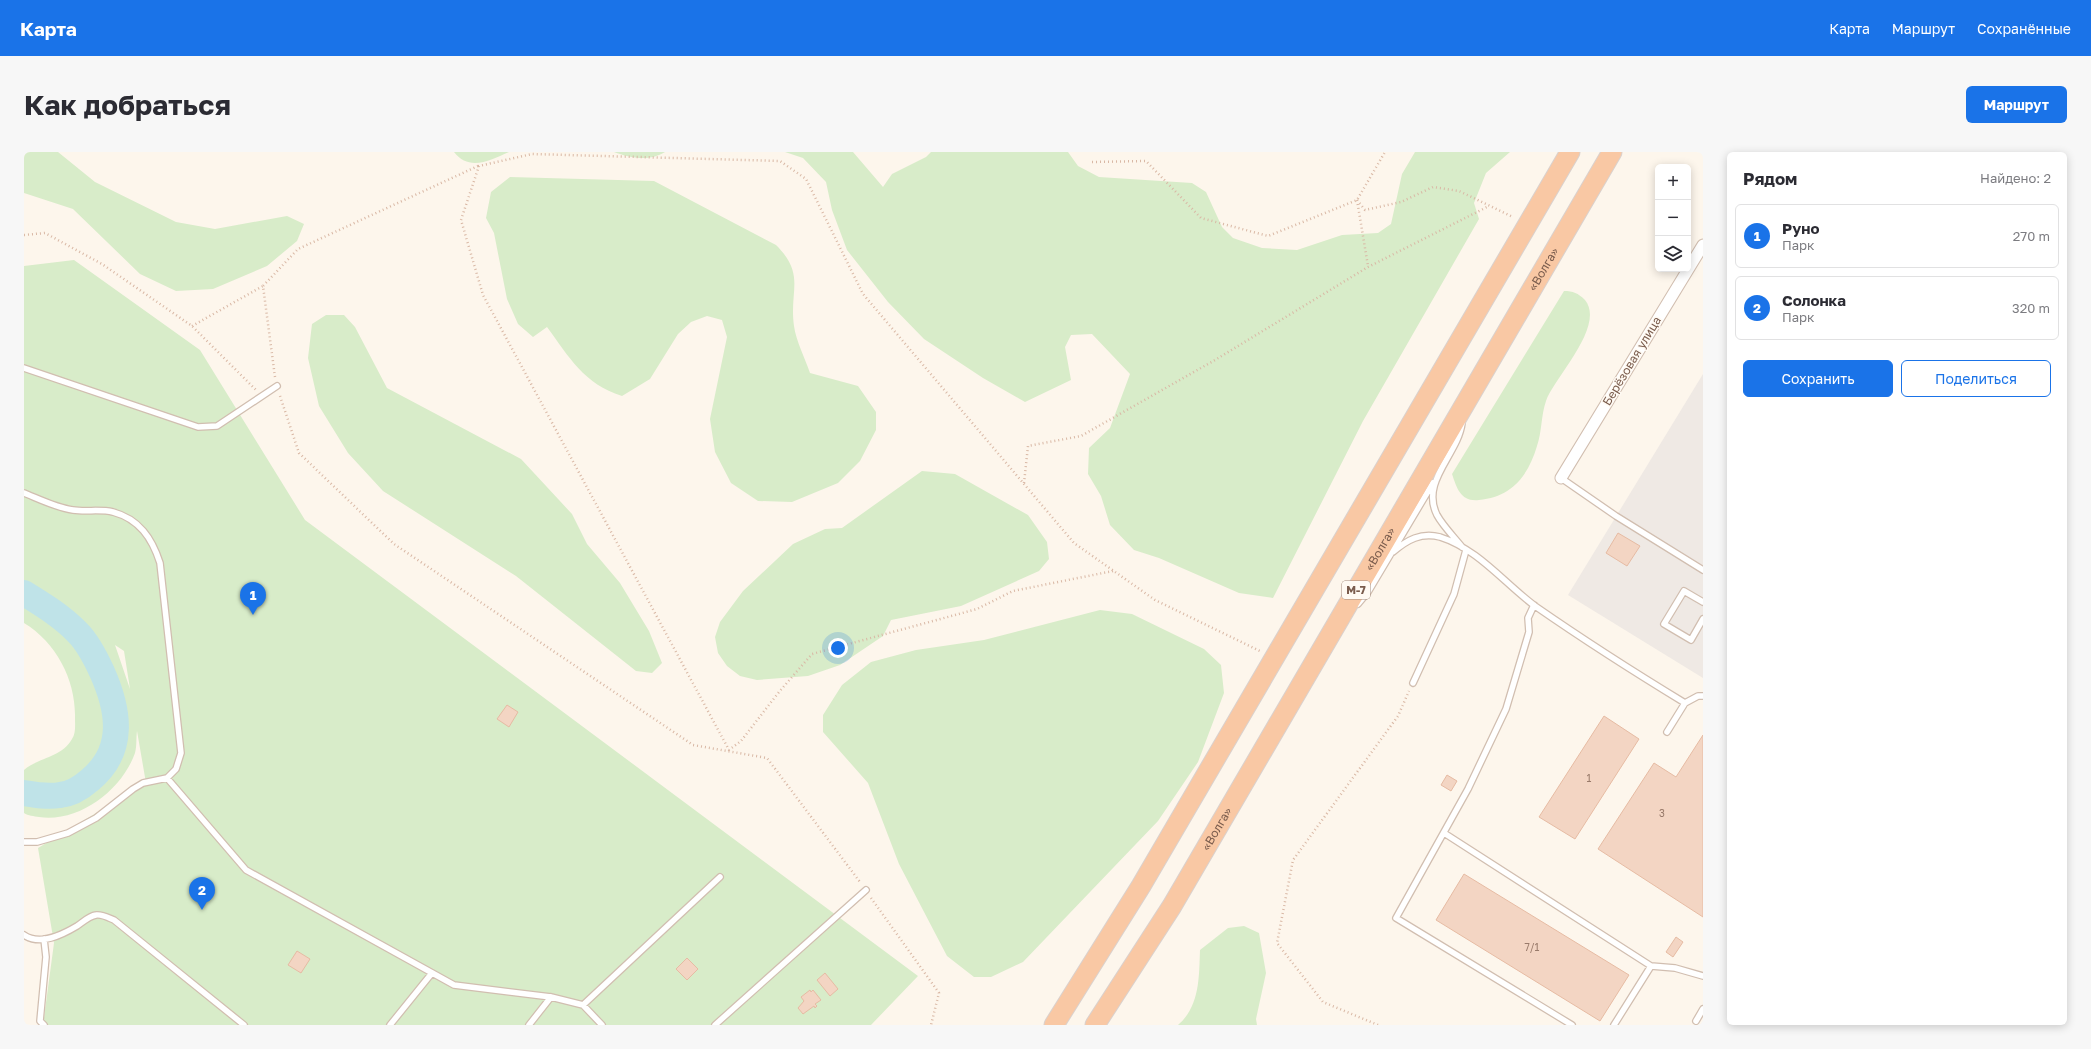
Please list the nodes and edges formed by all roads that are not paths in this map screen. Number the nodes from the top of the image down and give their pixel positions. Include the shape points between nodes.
1 (1570, 152) edge
2 (1612, 152) edge
3 (1703, 245) edge
4 (24, 368) edge
5 (277, 386) road end
6 (1464, 406) junction
7 (1561, 478) joint
8 (1434, 483) junction
9 (24, 493) edge
10 (1464, 549) junction
11 (1393, 552) junction
12 (1703, 570) edge
13 (1703, 602) edge
14 (1534, 605) junction
15 (1703, 620) edge
16 (1337, 623) junction
17 (1413, 683) road end
18 (1703, 696) edge
19 (1685, 703) junction
20 (1667, 732) dead end
21 (167, 778) junction
22 (1444, 833) junction
23 (24, 842) edge
24 (720, 877) dead end
25 (866, 890) road end
26 (24, 935) edge
27 (44, 939) junction
28 (1651, 966) junction
29 (432, 973) junction
30 (1703, 976) edge
31 (551, 997) junction
32 (583, 1005) junction
33 (1703, 1009) edge
34 (1696, 1021) dead end
35 (44, 1025) edge
36 (244, 1025) edge
37 (390, 1025) edge
38 (529, 1025) edge
39 (602, 1025) edge
40 (715, 1025) edge
41 (1054, 1025) edge
42 (1095, 1025) edge
43 (1572, 1025) edge
44 (1614, 1025) edge

1 - 41 highway via 1141,886
2 - 6 highway, «Волга» / М-7
3 - 7 street, Берёзовая улица
4 - 5 lane via 198,427 217,426
6 - 8 lane via 1461,431
6 - 16 highway, «Волга» / М-7
7 - 12 lane
8 - 10 lane via 1433,500 1437,514
8 - 11 lane
9 - 21 lane via 72,510 112,512 128,518 139,525 155,546 160,563 181,753 176,769
10 - 11 lane via 1439,537 1421,535 1408,540
10 - 14 lane
10 - 17 lane via 1454,594
11 - 16 lane via 1368,592 1347,616
13 - 15 lane via 1684,590 1664,624 1691,640
14 - 19 lane
14 - 22 lane via 1528,618 1529,632 1506,709
16 - 42 highway, «Волга» / М-7 via 1172,906
18 - 19 lane
19 - 20 lane
21 - 23 lane via 132,789 96,818 68,833 37,842
21 - 29 lane via 246,870
22 - 28 lane
22 - 43 lane via 1396,918
24 - 32 lane
25 - 40 lane
26 - 27 lane via 30,939
27 - 35 lane via 46,957 40,1020
27 - 36 lane via 53,938 96,915 114,920
28 - 30 lane via 1675,968
28 - 44 lane
29 - 31 lane via 454,985
29 - 37 lane
31 - 32 lane
31 - 38 lane
32 - 39 lane
33 - 34 lane

